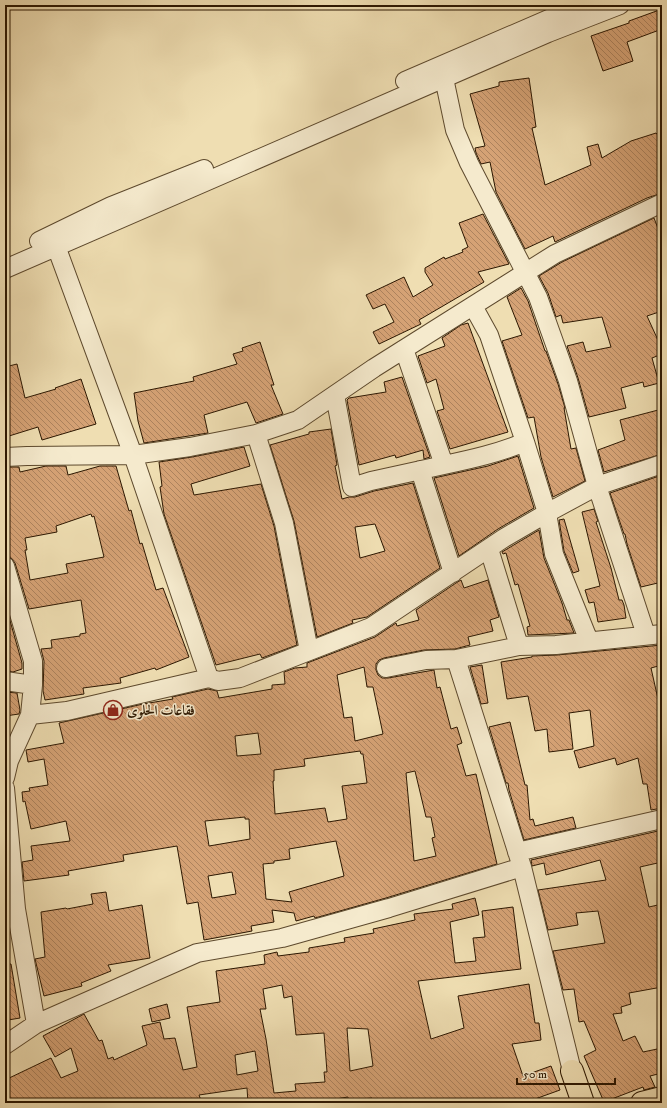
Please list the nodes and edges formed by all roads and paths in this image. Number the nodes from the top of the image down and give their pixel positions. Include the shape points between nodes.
1 (581, 5) edge
2 (620, 5) edge
3 (444, 78) junction
4 (662, 203) edge
5 (56, 246) junction
6 (5, 257) edge
7 (5, 269) edge
8 (525, 273) junction
9 (473, 306) junction
10 (404, 349) junction
11 (335, 395) junction
12 (256, 434) junction
13 (525, 442) junction
14 (133, 455) junction
15 (5, 457) edge
16 (662, 464) edge
17 (444, 465) junction
18 (420, 470) junction
19 (597, 486) junction
20 (546, 513) junction
21 (489, 549) junction
22 (5, 566) edge
23 (453, 573) junction
24 (654, 635) edge
25 (589, 641) junction
26 (518, 646) junction
27 (309, 651) junction
28 (456, 659) junction
29 (386, 668) dead end
30 (209, 678) junction
31 (5, 681) edge
32 (33, 685) junction
33 (30, 715) junction
34 (6, 767) edge
35 (5, 788) edge
36 (662, 820) edge
37 (519, 859) junction
38 (36, 1024) junction
39 (5, 1045) edge
40 (572, 1071) joint
41 (662, 1098) edge
42 (583, 1103) edge
43 (642, 1103) edge

1 - 6 street via 208,167 111,206
2 - 3 street
3 - 5 street
3 - 8 street via 455,130
4 - 8 street via 555,254
5 - 7 street
5 - 14 street
8 - 9 street
8 - 19 street via 538,297 568,381
9 - 10 street
9 - 13 street via 489,334
10 - 11 street
10 - 17 street
11 - 12 street via 298,420
11 - 18 street via 352,487
12 - 14 street
12 - 27 street via 284,523
13 - 17 street via 470,460
13 - 20 street
14 - 15 street
14 - 30 street
16 - 19 street
17 - 18 street
18 - 23 street
19 - 20 street
19 - 24 street
20 - 21 street
20 - 25 street via 554,554
21 - 23 street
21 - 26 street
22 - 32 street via 33,660
23 - 27 street via 371,627
24 - 25 street
25 - 26 street
26 - 28 street
27 - 30 street via 240,678 218,681
28 - 29 street via 426,660
28 - 37 street
30 - 33 street via 67,711
31 - 32 street
32 - 33 street
33 - 34 street
35 - 38 street via 16,909
36 - 37 street
37 - 38 street via 389,908 290,936 197,954
37 - 40 street
38 - 39 street
40 - 42 main road
41 - 43 main road

